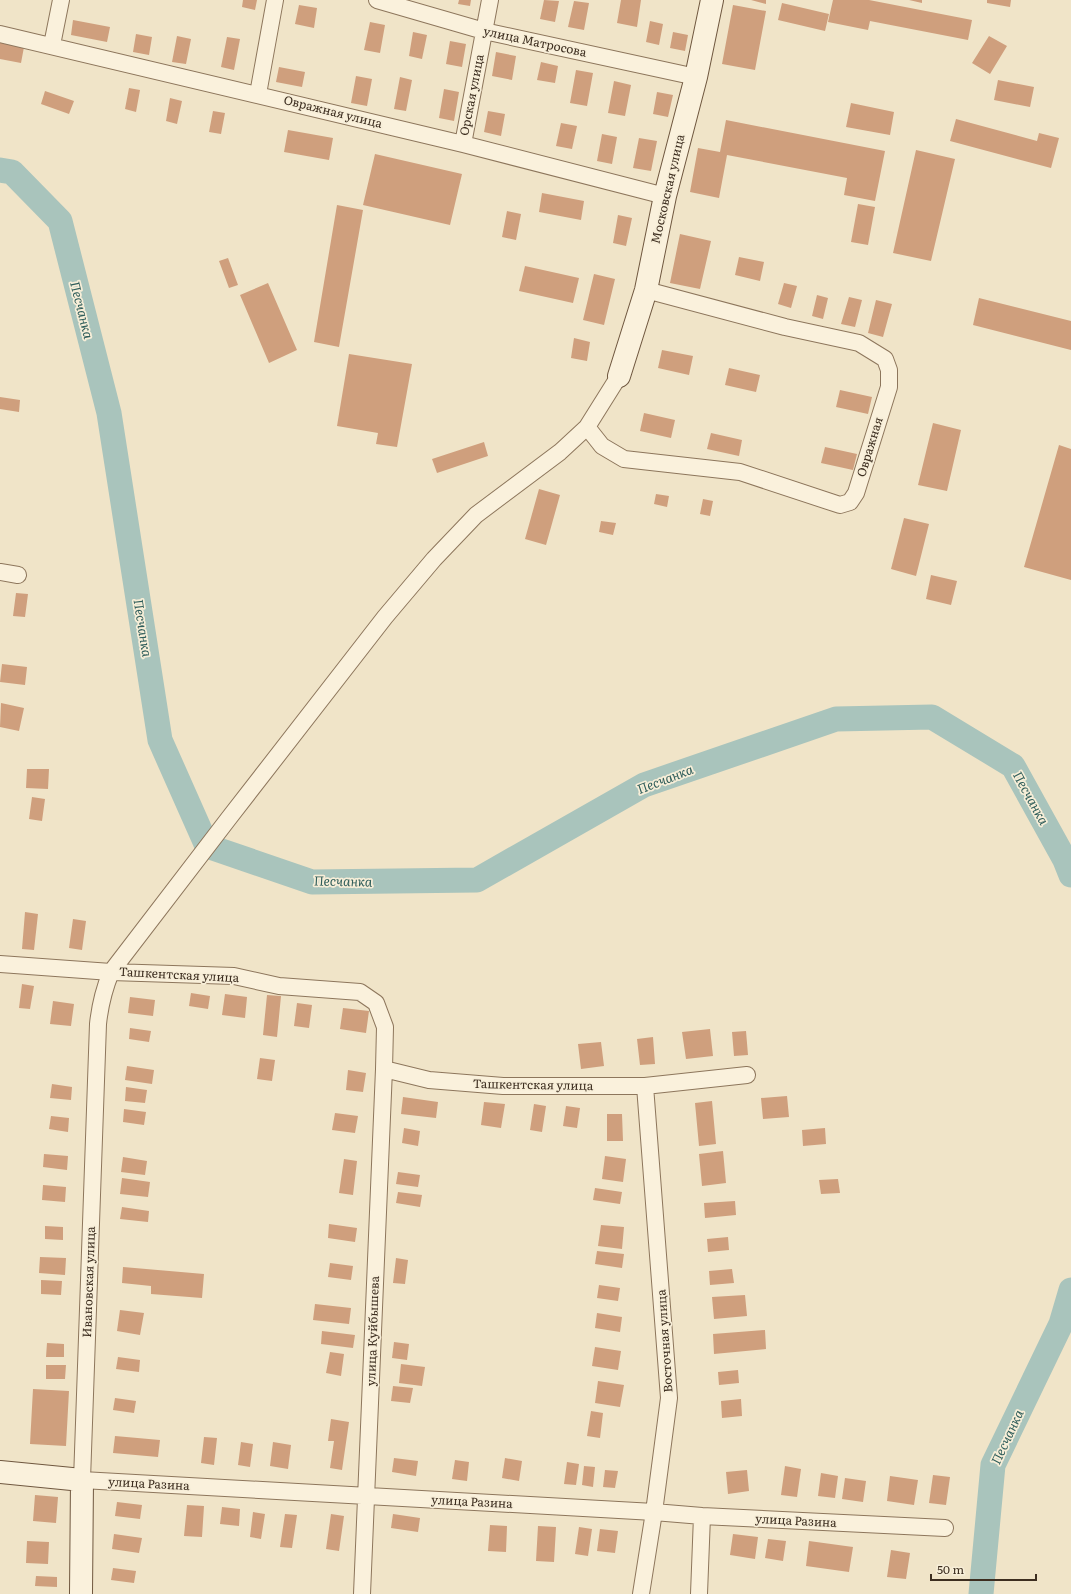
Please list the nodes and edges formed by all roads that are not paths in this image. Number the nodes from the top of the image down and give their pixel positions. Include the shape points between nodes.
1 (60, 0) edge
2 (275, 0) edge
3 (377, 0) edge
4 (490, 0) edge
5 (712, 0) edge
6 (484, 31) junction
7 (0, 34) edge
8 (52, 45) junction
9 (696, 77) junction
10 (258, 94) junction
11 (463, 144) junction
12 (666, 196) junction
13 (646, 290) junction
14 (619, 376) joint
15 (587, 427) junction
16 (0, 572) edge
17 (18, 575) dead end
18 (0, 964) edge
19 (112, 972) junction
20 (384, 1069) junction
21 (747, 1075) dead end
22 (645, 1086) junction
23 (0, 1472) edge
24 (82, 1480) junction
25 (366, 1496) junction
26 (654, 1512) junction
27 (702, 1516) junction
28 (944, 1528) dead end
29 (81, 1594) edge
30 (362, 1594) edge
31 (641, 1594) edge
32 (699, 1594) edge

1 - 8 street
2 - 10 street
3 - 6 street, улица Матросова
4 - 6 street, Орская улица
5 - 9 street, Московская улица
6 - 9 street, улица Матросова
6 - 11 street, Орская улица
7 - 8 street, Овражная улица
8 - 10 street, Овражная улица
9 - 12 street, Московская улица
10 - 11 street, Овражная улица
11 - 12 street, Овражная улица
12 - 13 street, Московская улица
13 - 14 street, Московская улица
13 - 15 street, Овражная via 785,327 859,343 885,359 889,370 889,387 856,493 850,502 840,505 740,472 624,459 602,446
14 - 15 street, Ивановская улица
15 - 19 street, Ивановская улица via 560,452 476,515 434,559 375,630
16 - 17 street
18 - 19 street, Ташкентская улица
19 - 20 street, Ташкентская улица via 234,976 279,986 360,992 376,1003 385,1027
19 - 24 street, Ивановская улица via 102,997 98,1024
20 - 22 street, Ташкентская улица via 429,1080 503,1086
20 - 25 street, улица Куйбышева
21 - 22 street, Ташкентская улица
22 - 26 street, Восточная улица via 669,1398
23 - 24 street, улица Разина
24 - 25 street, улица Разина
24 - 29 street, Ивановская улица
25 - 26 street, улица Разина
25 - 30 street, улица Куйбышева
26 - 27 street, улица Разина
26 - 31 street, Восточная улица
27 - 28 street, улица Разина
27 - 32 street

